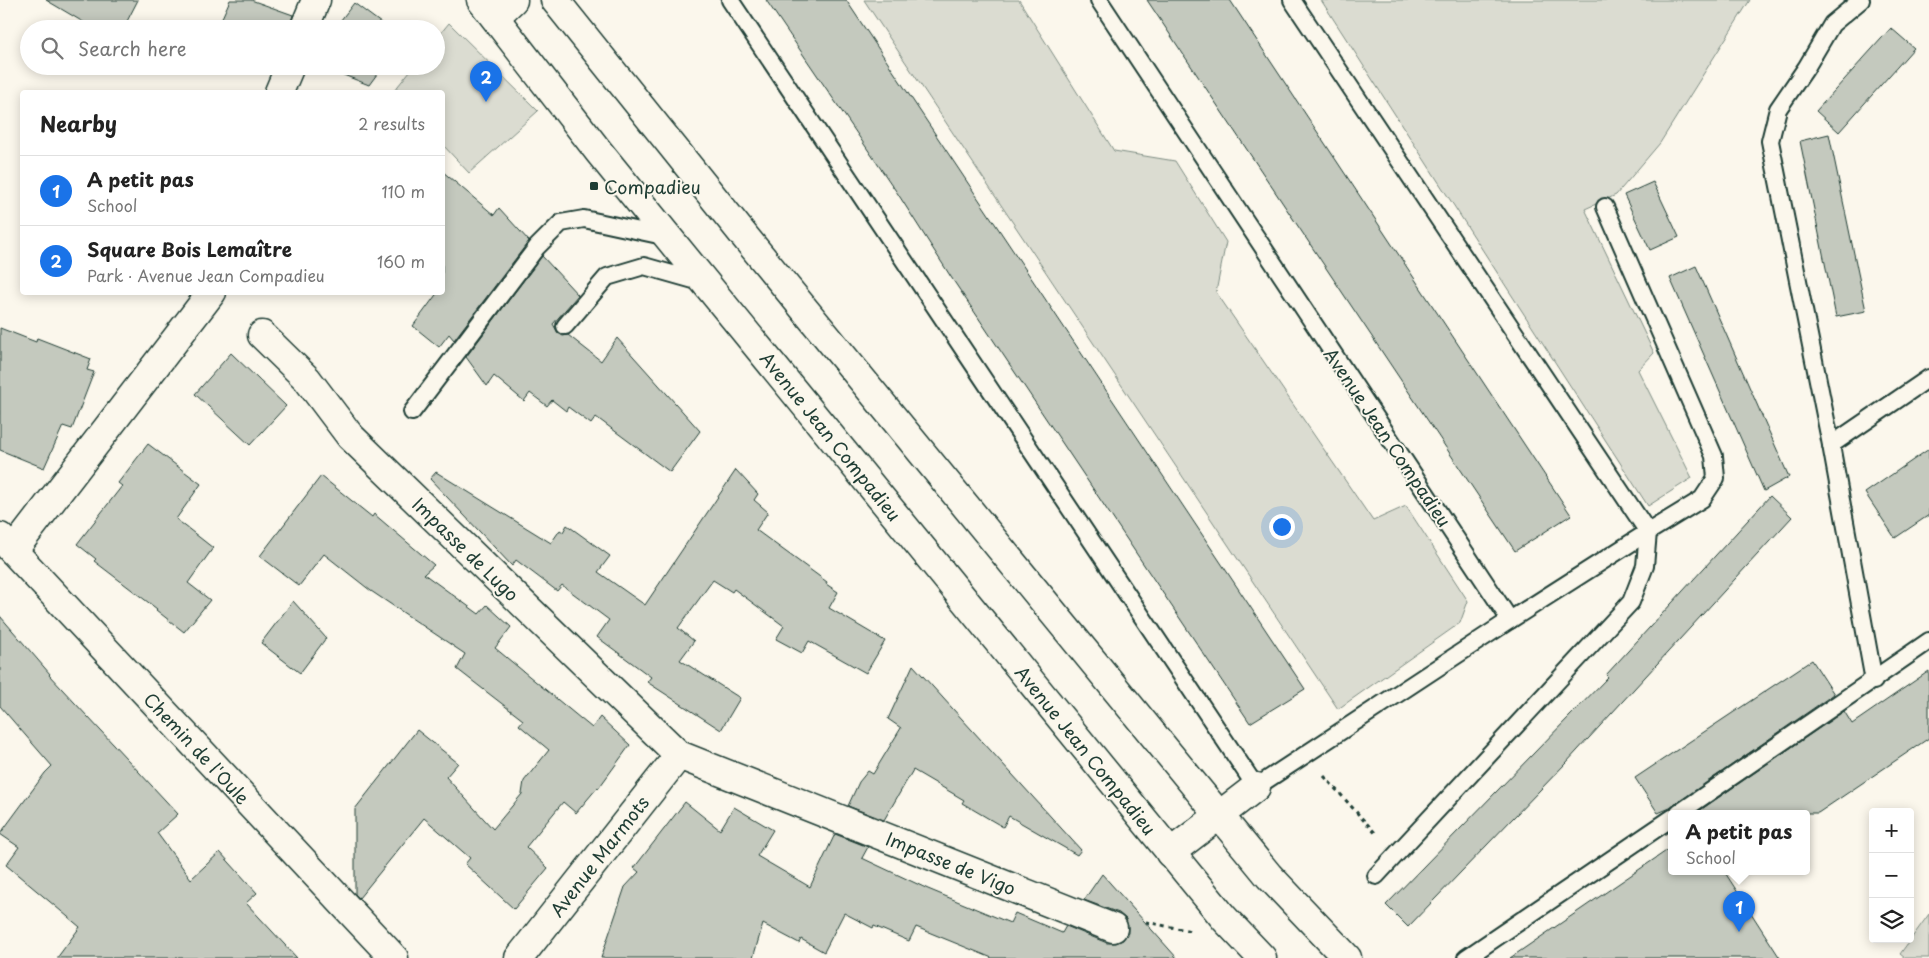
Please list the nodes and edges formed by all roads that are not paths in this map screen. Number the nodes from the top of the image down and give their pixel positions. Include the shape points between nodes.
1 (316, 0) edge
2 (555, 0) edge
3 (730, 0) edge
4 (1099, 0) edge
5 (1292, 0) edge
6 (1861, 0) edge
7 (496, 6) edge
8 (308, 20) edge
9 (286, 75) edge
10 (280, 90) edge
11 (1605, 207) dead end
12 (668, 237) junction
13 (706, 283) junction
14 (210, 295) edge
15 (565, 326) dead end
16 (262, 335) dead end
17 (1929, 378) edge
18 (412, 412) dead end
19 (1831, 445) junction
20 (1648, 532) junction
21 (6, 544) edge
22 (1510, 620) junction
23 (1929, 641) edge
24 (1874, 681) junction
25 (679, 754) junction
26 (1256, 788) junction
27 (1683, 810) edge
28 (1220, 815) junction
29 (1668, 821) edge
30 (1170, 853) junction
31 (1376, 876) dead end
32 (1113, 928) road end
33 (394, 958) edge
34 (519, 958) edge
35 (1262, 958) edge
36 (1347, 958) edge
37 (1466, 958) edge

1 - 8 street
2 - 28 street via 752,246
3 - 26 lane
4 - 22 lane, Avenue Jean Compadieu
5 - 20 lane
6 - 19 lane via 1832,24 1778,109 1770,141
7 - 12 street, Avenue Jean Compadieu via 599,152
9 - 10 street
11 - 20 lane via 1714,456 1716,478 1702,499
12 - 13 street, Avenue Jean Compadieu
12 - 18 lane via 584,219 562,223 536,247
13 - 15 lane via 644,266 607,277
13 - 30 street, Avenue Jean Compadieu
14 - 21 street
16 - 25 street, Impasse de Lugo via 313,386 350,436
17 - 19 lane
19 - 24 lane
20 - 22 lane
20 - 31 lane via 1645,566 1631,602
21 - 33 street, Chemin de l'Oule
22 - 26 lane
23 - 24 lane
24 - 27 lane
25 - 32 street, Impasse de Vigo
25 - 34 street, Avenue Marmots
26 - 28 street
28 - 30 street
28 - 36 street via 1269,876
29 - 37 lane
30 - 35 street, Avenue Jean Compadieu

